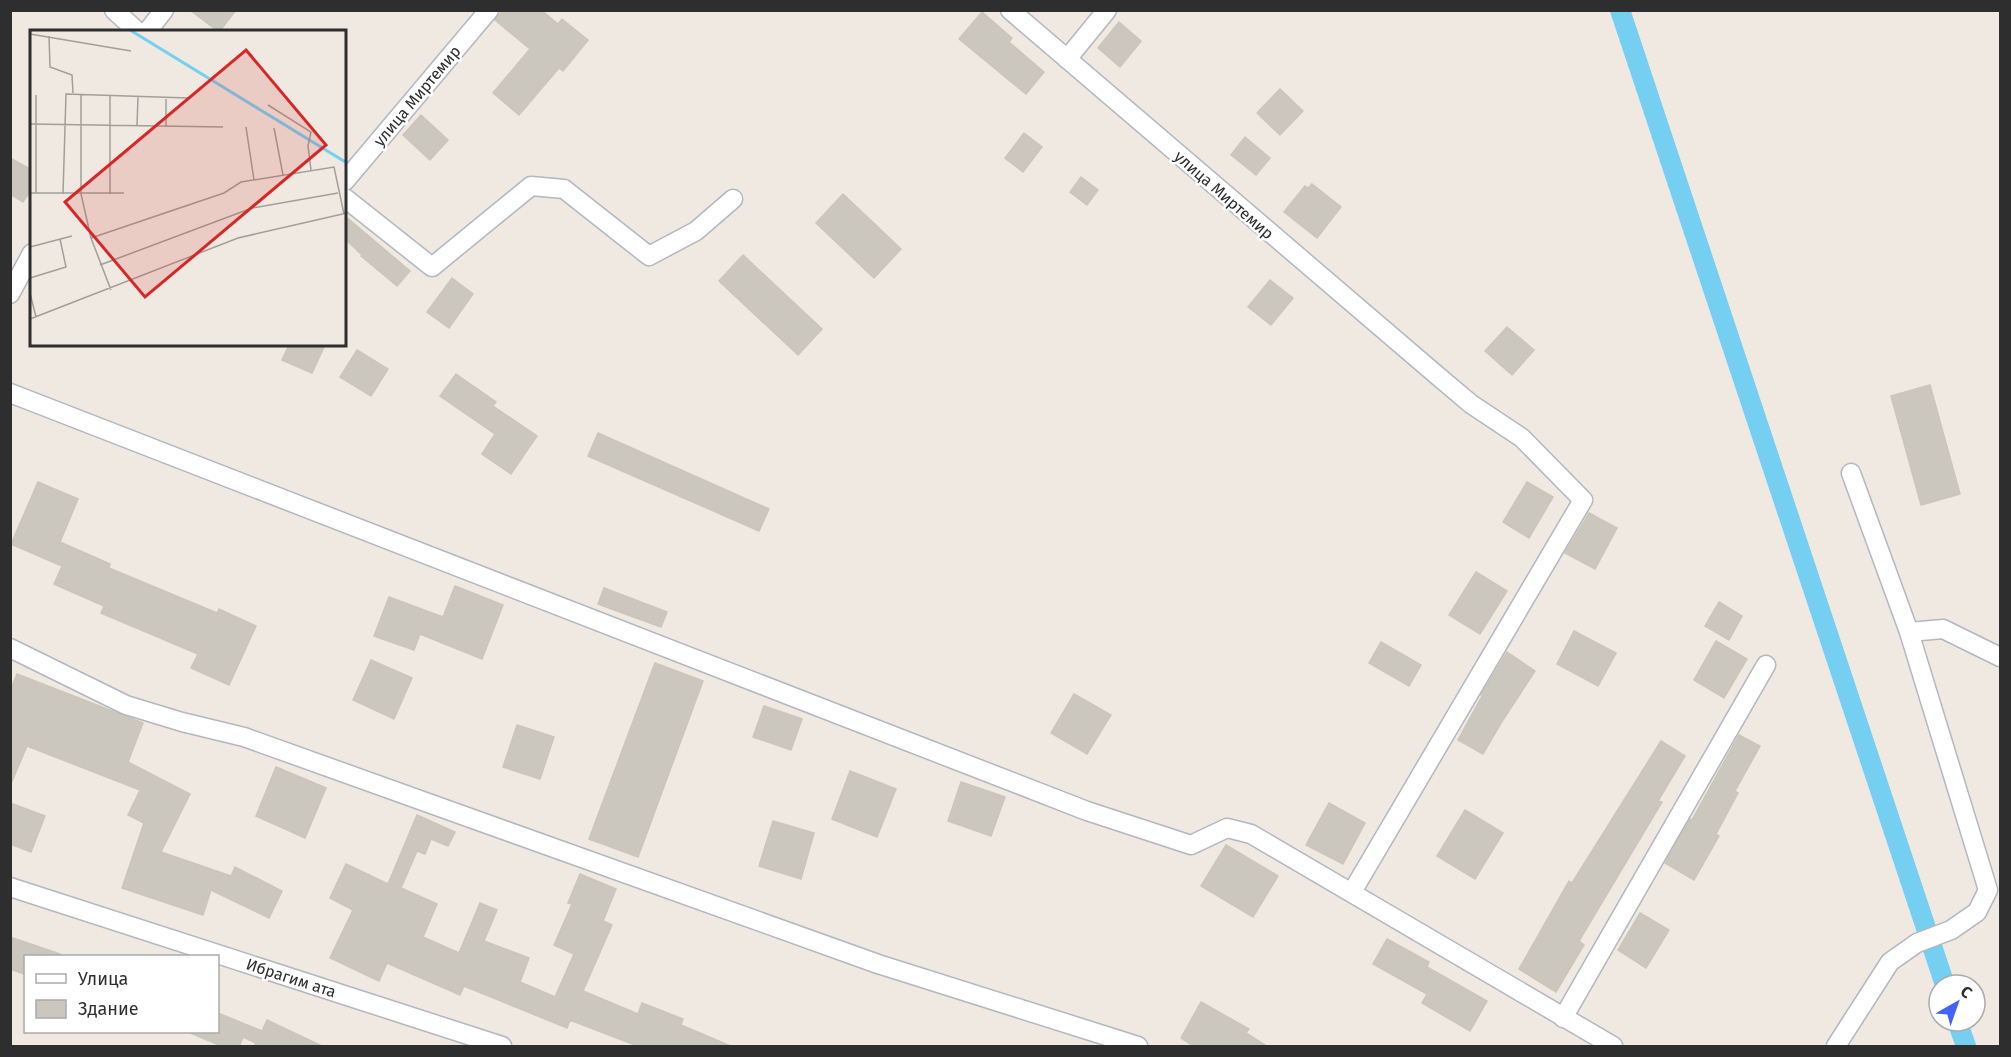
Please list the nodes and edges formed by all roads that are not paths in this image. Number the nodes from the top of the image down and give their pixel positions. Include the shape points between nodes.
1 (114, 10) edge
2 (164, 10) edge
3 (489, 10) edge
4 (1010, 10) edge
5 (1107, 10) edge
6 (136, 30) edge
7 (149, 30) edge
8 (1067, 59) junction
9 (346, 180) edge
10 (346, 199) edge
11 (733, 199) dead end
12 (30, 257) edge
13 (10, 294) edge
14 (10, 393) edge
15 (1851, 473) dead end
16 (1909, 632) junction
17 (10, 648) edge
18 (2001, 657) edge
19 (1766, 665) dead end
20 (10, 887) edge
21 (1352, 892) junction
22 (1563, 1017) junction
23 (502, 1047) edge
24 (1138, 1047) edge
25 (1613, 1047) edge
26 (1836, 1047) edge

1 - 6 street
2 - 7 street
3 - 9 street, улица Миртемир
4 - 8 street, улица Миртемир
5 - 8 street
8 - 21 street, улица Миртемир via 1439,377 1522,438 1583,500
10 - 11 street via 432,267 531,186 564,189 649,256 696,231
12 - 13 street
14 - 21 street via 1087,811 1191,845 1227,828 1251,834
15 - 16 street
16 - 18 street via 1943,629
16 - 26 street via 1988,890 1977,912 1951,930 1917,943 1890,962
17 - 24 street via 126,705 244,737 878,964
19 - 22 street
20 - 23 street, Ибрагим ата
21 - 22 street
22 - 25 street

